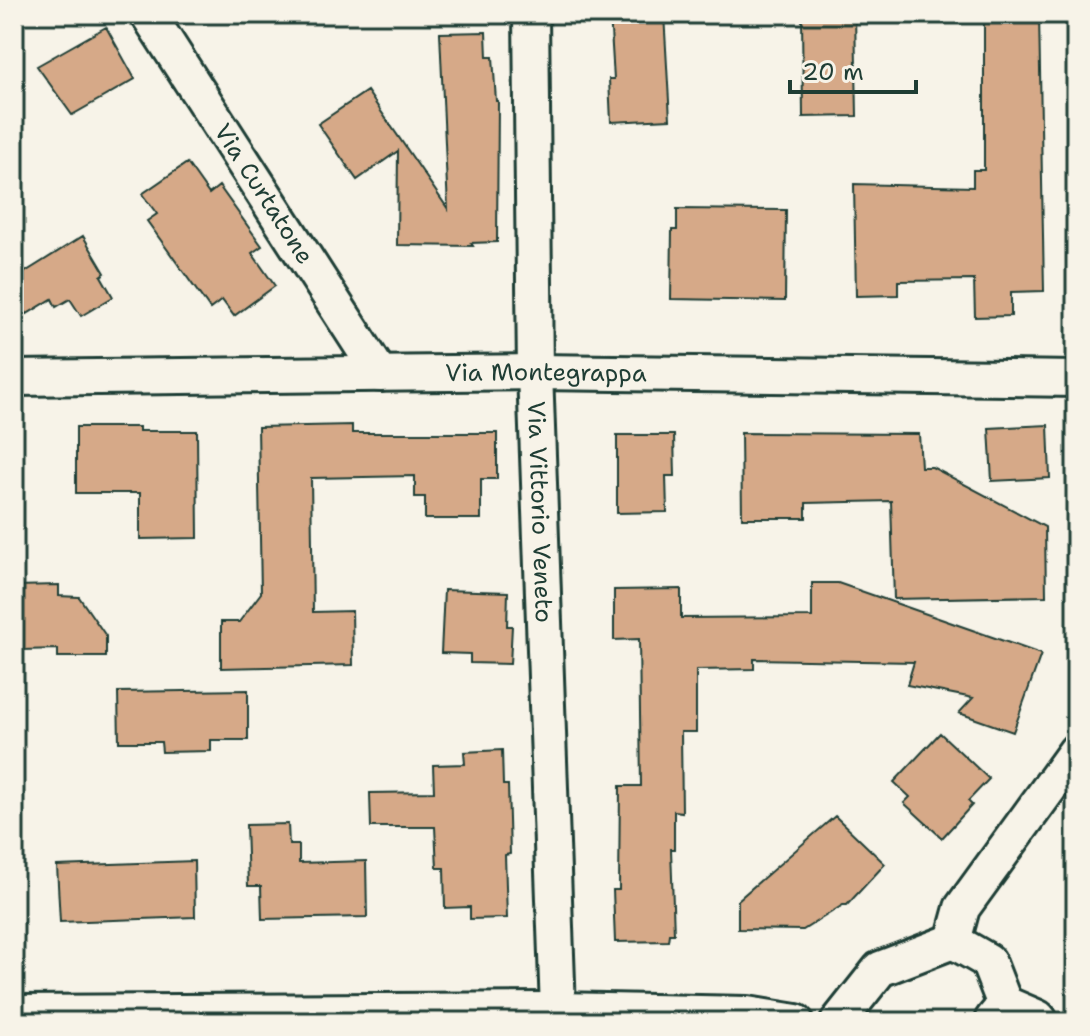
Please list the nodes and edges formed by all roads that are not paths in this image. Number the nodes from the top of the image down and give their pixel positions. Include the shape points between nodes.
1 (148, 14) edge
2 (531, 14) edge
3 (535, 372) junction
4 (380, 374) junction
5 (14, 378) edge
6 (1076, 379) edge
7 (1076, 751) edge
8 (953, 941) junction
9 (558, 1010) junction
10 (14, 1013) edge
11 (1013, 1018) edge
12 (796, 1022) edge
13 (838, 1022) edge

1 - 4 street, Via Curtatone
2 - 3 street, Via Vittorio Veneto
3 - 4 street, Via Montegrappa
3 - 6 street, Via Montegrappa
3 - 9 street, Via Vittorio Veneto
4 - 5 street, Via Montegrappa
7 - 8 street via 962,908
8 - 11 street via 988,961
8 - 13 street via 880,969
9 - 10 street
9 - 12 street via 747,1014

